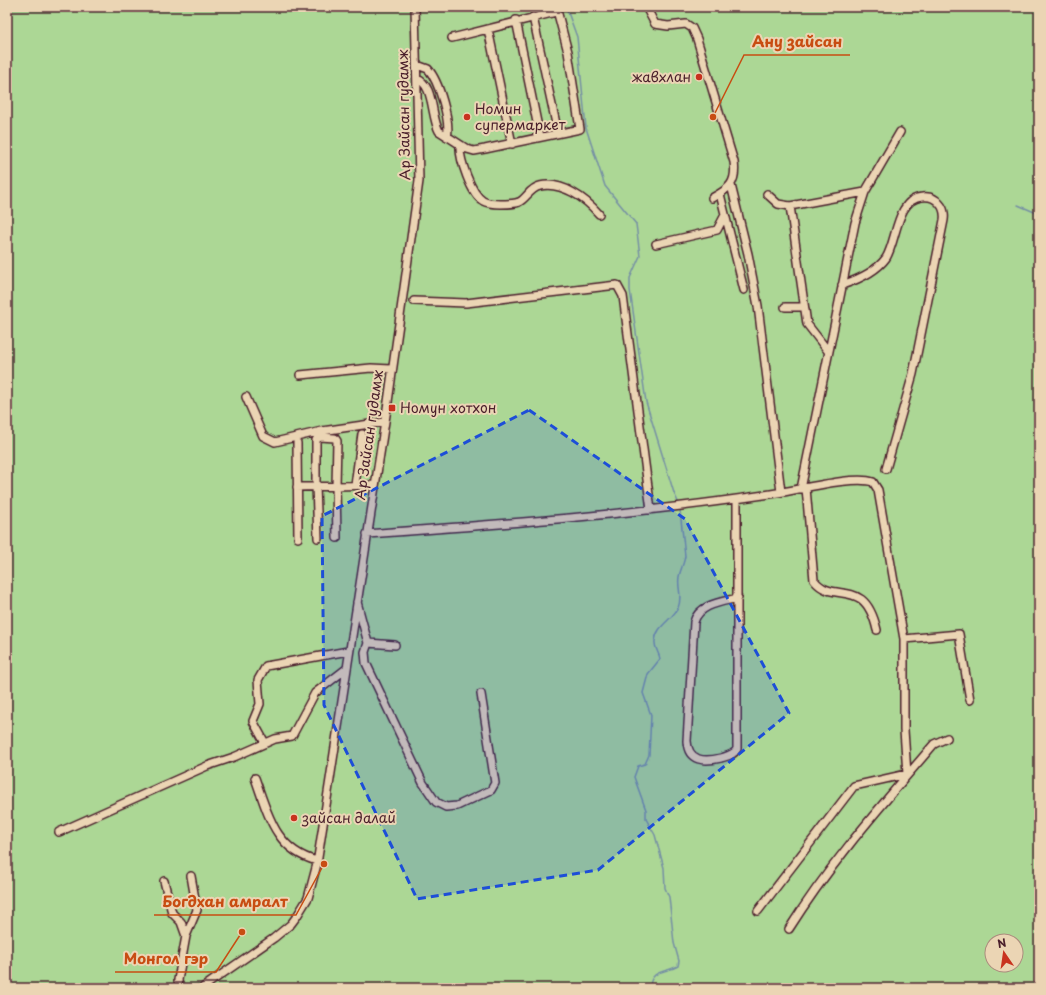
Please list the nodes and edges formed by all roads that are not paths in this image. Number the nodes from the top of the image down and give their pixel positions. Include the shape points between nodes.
1 (415, 7) edge
2 (646, 7) edge
3 (533, 17) junction
4 (516, 20) junction
5 (488, 30) junction
6 (452, 38) dead end
7 (417, 65) junction
8 (417, 79) junction
9 (900, 132) dead end
10 (558, 133) junction
11 (447, 137) junction
12 (540, 137) junction
13 (512, 144) junction
14 (460, 145) junction
15 (731, 185) junction
16 (865, 192) junction
17 (720, 194) junction
18 (767, 194) dead end
19 (712, 198) dead end
20 (790, 206) junction
21 (599, 214) dead end
22 (725, 215) junction
23 (656, 244) dead end
24 (842, 285) junction
25 (744, 290) dead end
26 (414, 301) dead end
27 (785, 306) dead end
28 (803, 307) junction
29 (828, 352) junction
30 (391, 369) junction
31 (300, 375) dead end
32 (246, 397) dead end
33 (384, 422) junction
34 (362, 434) dead end
35 (297, 443) dead end
36 (886, 469) dead end
37 (355, 485) junction
38 (375, 485) junction
39 (316, 486) junction
40 (336, 486) junction
41 (297, 487) junction
42 (804, 489) junction
43 (781, 492) junction
44 (737, 499) junction
45 (651, 510) junction
46 (367, 534) junction
47 (298, 538) dead end
48 (318, 538) dead end
49 (337, 538) dead end
50 (738, 598) junction
51 (356, 600) junction
52 (877, 630) dead end
53 (904, 639) junction
54 (368, 643) junction
55 (396, 645) dead end
56 (348, 651) junction
57 (346, 669) junction
58 (481, 694) dead end
59 (970, 700) dead end
60 (948, 738) dead end
61 (265, 743) junction
62 (907, 774) junction
63 (255, 778) dead end
64 (59, 832) dead end
65 (317, 862) junction
66 (190, 876) dead end
67 (164, 881) dead end
68 (758, 911) dead end
69 (789, 929) dead end
70 (186, 936) junction
71 (178, 988) edge
72 (202, 988) edge

1 - 7 street, Ар Зайсан гудамж
2 - 15 street via 654,24 686,24 692,28 734,162 735,173
3 - 4 street
3 - 10 street
3 - 10 street via 556,12 558,14 568,52 580,129
4 - 5 street
4 - 12 street
5 - 6 street
5 - 13 street
7 - 8 street, Ар Зайсан гудамж
7 - 11 street via 428,69 437,83 447,124
8 - 11 street via 426,85 436,125
8 - 30 street, Ар Зайсан гудамж via 419,175
9 - 16 street
10 - 12 street
11 - 14 street
12 - 13 street
13 - 14 street via 474,151
14 - 21 street via 471,185 477,196 488,204 520,202 526,194 540,186 554,186 572,192
15 - 17 street
15 - 43 street via 758,306
16 - 20 street
16 - 24 street via 855,223
17 - 19 street
17 - 22 street
18 - 20 street via 778,204
20 - 28 street
22 - 23 street via 717,230
22 - 25 street
24 - 29 street
24 - 36 street via 859,279 886,259 901,215 911,202 924,196 935,199 940,204 944,211 944,220 913,374
26 - 45 street via 466,304 617,285 623,296
27 - 28 street
28 - 29 street via 807,324
29 - 42 street
30 - 31 street via 371,368
30 - 33 street, Ар Зайсан гудамж
32 - 33 street via 259,430 263,436 275,442 322,431
33 - 38 street, Ар Зайсан гудамж
34 - 37 street
35 - 41 street
37 - 38 street
37 - 40 street
38 - 46 street, Ар Зайсан гудамж
39 - 40 street
39 - 40 street via 316,440 320,438 337,439
39 - 41 street
39 - 48 street
40 - 49 street
41 - 47 street
42 - 43 street
42 - 52 street via 814,580 820,587 856,596 864,602 873,616
42 - 53 street via 860,480 868,480 876,486
43 - 44 street
44 - 45 street
44 - 50 street
45 - 46 street
46 - 51 street, Ар Зайсан гудамж
50 - 50 street via 737,750 727,756 701,761 691,754 687,741 694,622 704,608
51 - 54 street
51 - 56 street, Ар Зайсан гудамж
53 - 59 street via 959,634
53 - 62 street via 904,730
54 - 55 street
54 - 58 street via 365,652 366,663 423,783 436,802 446,807 457,806 491,790 495,783
56 - 57 street, Ар Зайсан гудамж
56 - 61 street via 266,666 258,680 260,704 253,721
57 - 61 street via 315,693 292,736
57 - 65 street, Ар Зайсан гудамж
60 - 62 street via 934,744
61 - 64 street
62 - 68 street via 854,786
62 - 69 street via 835,861
63 - 65 street via 274,830 283,842 305,858
65 - 72 street, Ар Зайсан гудамж via 308,898 291,924
66 - 70 street via 196,910
67 - 70 street via 172,913 181,922
70 - 71 street

